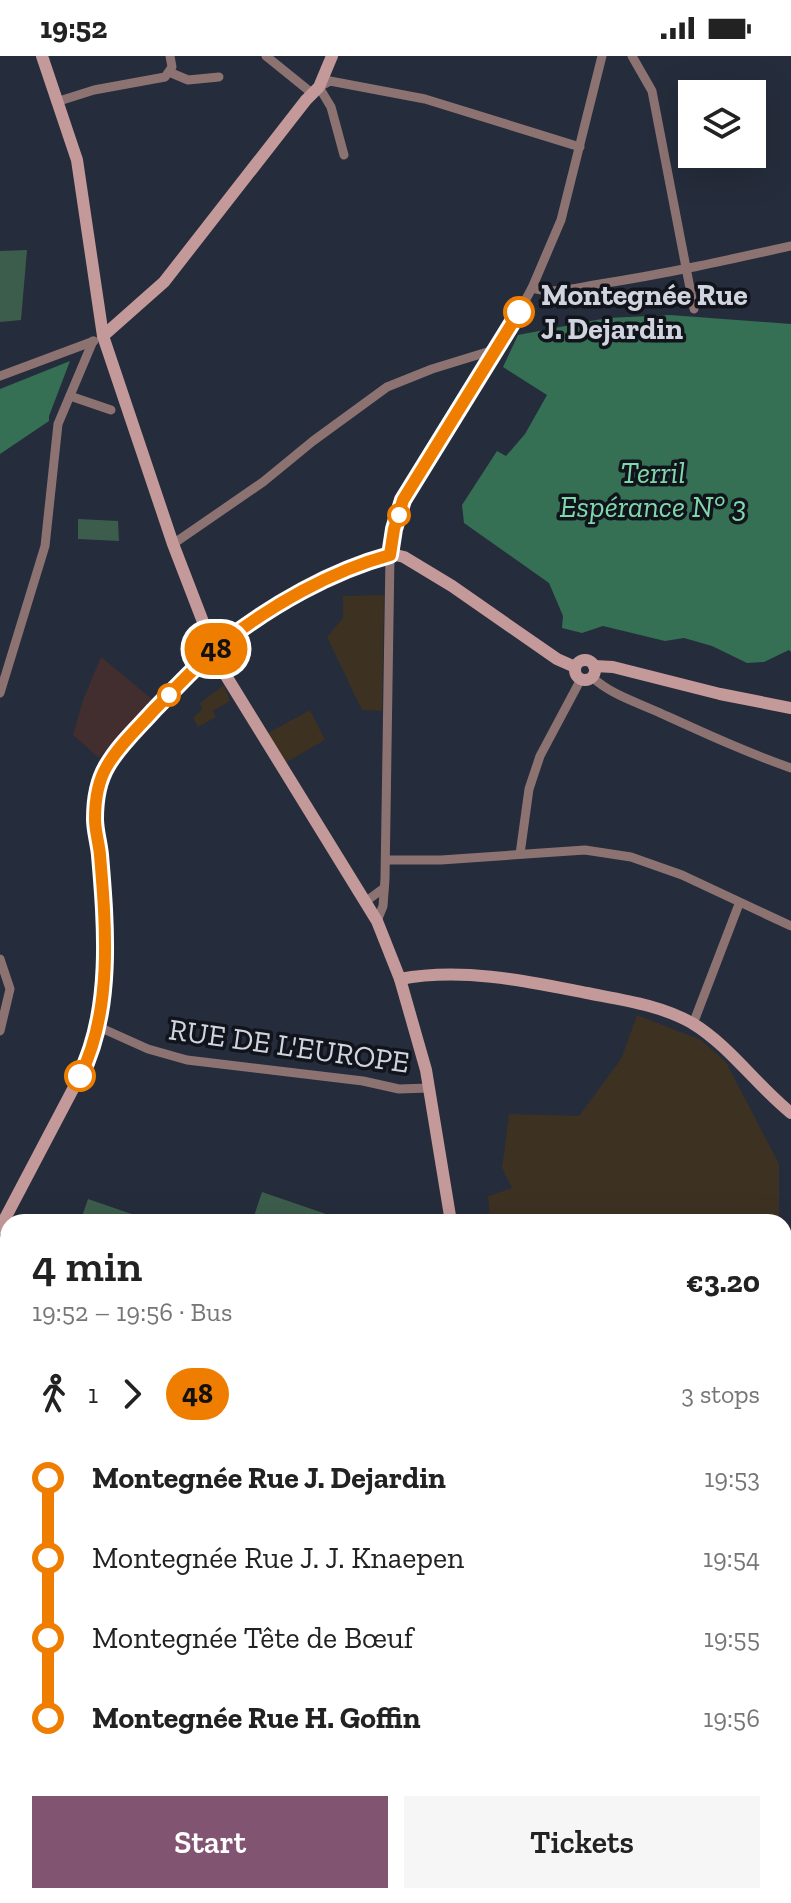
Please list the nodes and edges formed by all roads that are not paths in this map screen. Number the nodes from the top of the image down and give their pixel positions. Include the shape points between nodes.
1 (42, 56) edge
2 (170, 56) edge
3 (266, 56) edge
4 (332, 56) edge
5 (602, 56) edge
6 (632, 56) edge
7 (169, 72) junction
8 (219, 77) dead end
9 (316, 90) junction
10 (56, 102) junction
11 (580, 147) junction
12 (344, 155) dead end
13 (791, 246) edge
14 (687, 270) junction
15 (532, 288) junction
16 (694, 309) dead end
17 (98, 338) junction
18 (497, 349) junction
19 (0, 376) edge
20 (70, 396) junction
21 (111, 410) dead end
22 (173, 544) junction
23 (390, 555) junction
24 (213, 652) junction
25 (586, 672) junction
26 (0, 693) edge
27 (791, 708) edge
28 (791, 768) edge
29 (520, 854) junction
30 (386, 860) junction
31 (384, 888) junction
32 (365, 902) junction
33 (739, 904) junction
34 (377, 921) junction
35 (791, 926) edge
36 (0, 959) edge
37 (400, 979) junction
38 (693, 1024) junction
39 (99, 1027) junction
40 (0, 1031) edge
41 (429, 1088) junction
42 (786, 1109) edge
43 (7, 1214) edge
44 (450, 1214) edge

1 - 10 main road
2 - 7 street
3 - 9 street
4 - 9 main road
5 - 11 street
6 - 14 street via 652,91
7 - 8 street via 188,80
7 - 10 street
9 - 11 street via 330,81 403,94
9 - 12 street via 331,107
9 - 17 main road via 164,282
10 - 17 main road via 77,160
11 - 15 street via 561,220
13 - 14 street
14 - 15 street via 566,289
14 - 16 street
15 - 18 street
17 - 19 street
17 - 20 street
17 - 22 main road
18 - 22 street via 387,387
18 - 23 street via 403,500
20 - 21 street
20 - 26 street via 58,424 45,546
22 - 24 main road
23 - 24 main road via 292,596
23 - 25 main road via 425,569 557,659
23 - 30 street
24 - 32 main road
24 - 39 main road via 105,768 95,821 104,955
25 - 27 main road via 613,667
25 - 28 street via 632,701
25 - 29 street via 536,767
29 - 30 street
29 - 33 street via 585,850 631,857
30 - 31 street
31 - 32 street
31 - 34 street
32 - 34 main road
33 - 35 street
33 - 38 street
34 - 37 main road
36 - 40 street via 10,989
37 - 38 main road via 427,974 519,980 647,1005
37 - 41 main road
38 - 42 main road
39 - 41 street, RUE DE L'EUROPE via 187,1060 399,1089
39 - 43 main road via 93,1051
41 - 44 main road

